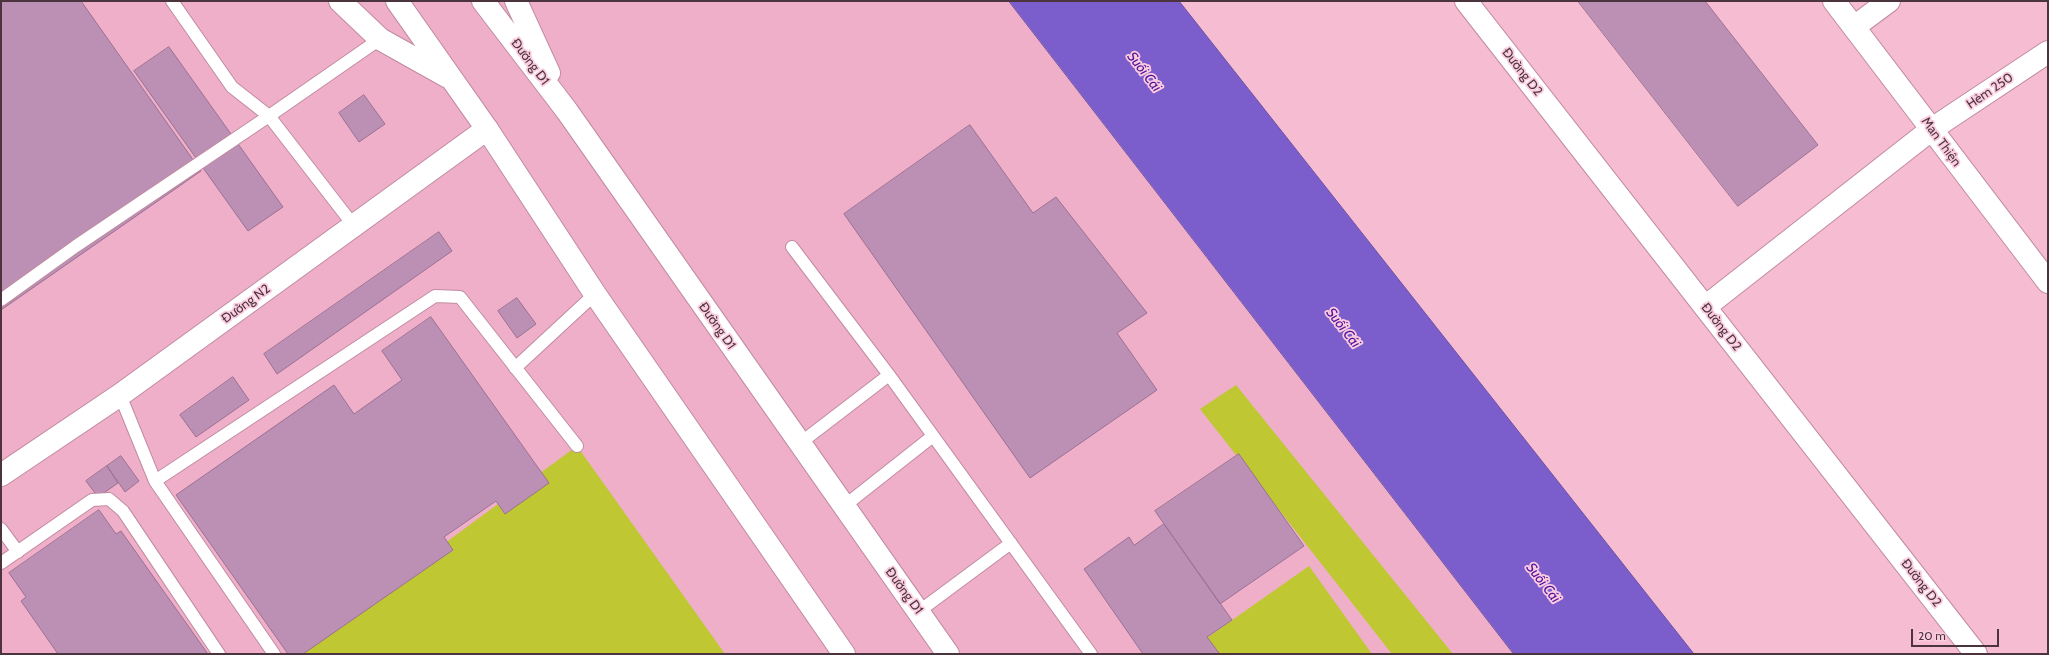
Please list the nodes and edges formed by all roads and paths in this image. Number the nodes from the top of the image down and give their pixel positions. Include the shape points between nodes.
1 (172, 1) edge
2 (340, 1) edge
3 (397, 1) edge
4 (483, 1) edge
5 (516, 1) edge
6 (1466, 1) edge
7 (1834, 1) edge
8 (1889, 1) edge
9 (1854, 27) junction
10 (380, 39) junction
11 (2048, 52) edge
12 (453, 80) junction
13 (567, 111) junction
14 (269, 116) junction
15 (1932, 129) junction
16 (487, 130) junction
17 (354, 226) junction
18 (792, 246) dead end
19 (2048, 282) edge
20 (595, 294) junction
21 (1, 300) edge
22 (1705, 307) junction
23 (515, 368) junction
24 (889, 375) junction
25 (120, 395) junction
26 (932, 436) junction
27 (799, 444) junction
28 (577, 446) dead end
29 (1, 475) edge
30 (155, 481) junction
31 (843, 507) junction
32 (1, 529) edge
33 (1011, 543) junction
34 (18, 552) junction
35 (1, 563) edge
36 (918, 612) junction
37 (219, 654) edge
38 (274, 654) edge
39 (844, 654) edge
40 (948, 654) edge
41 (1091, 654) edge
42 (1976, 654) edge

1 - 14 lane via 232,87
2 - 10 street
3 - 12 street
4 - 13 street, Đường D1
5 - 13 street
6 - 22 street, Đường D2
7 - 9 street, Man Thiện
8 - 9 street
9 - 15 street, Man Thiện
10 - 12 street
10 - 14 lane
11 - 15 street, Hẻm 250
12 - 16 street
13 - 27 street, Đường D1
14 - 17 lane
14 - 21 lane via 76,246
15 - 19 street, Man Thiện
15 - 22 street, Hẻm 250
16 - 17 street, Đường N2
16 - 20 street
17 - 25 street, Đường N2
18 - 24 lane
20 - 23 lane
20 - 39 street
22 - 42 street, Đường D2
23 - 28 lane
23 - 30 lane via 460,297 435,296
24 - 26 lane
24 - 27 lane
25 - 29 street, Đường N2
25 - 30 lane
26 - 31 lane
26 - 33 lane
27 - 31 street, Đường D1
30 - 38 lane
31 - 36 street, Đường D1
32 - 34 lane
33 - 36 lane
33 - 41 lane
34 - 35 lane
34 - 37 lane via 92,500 109,499 123,511
36 - 40 street, Đường D1

